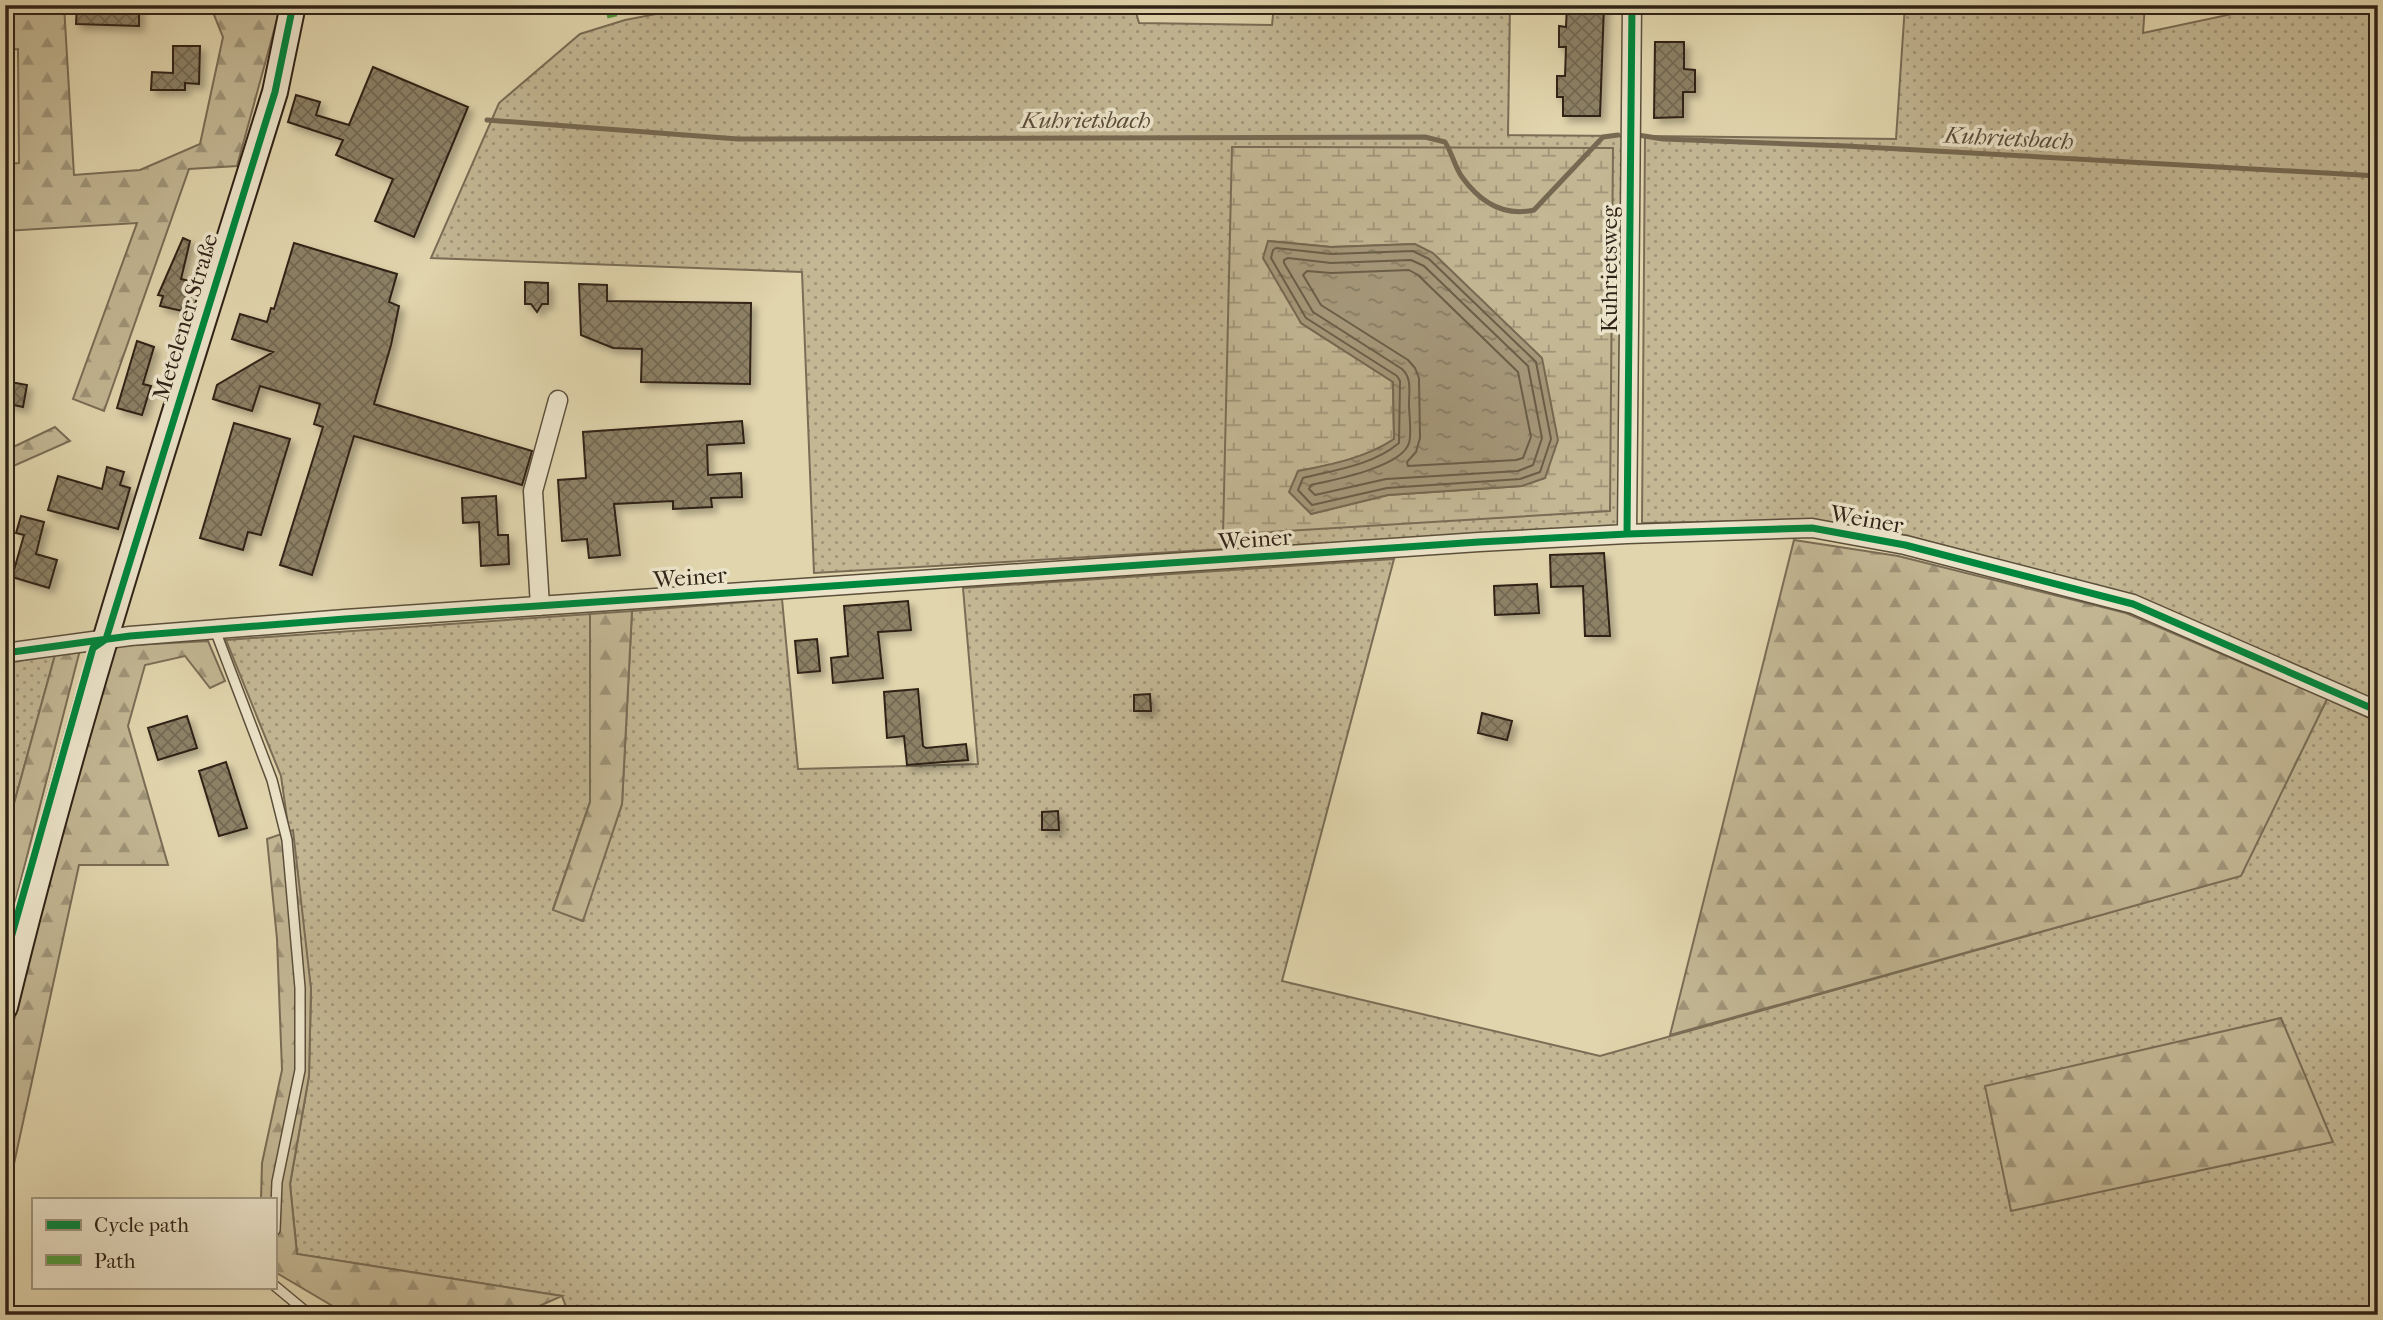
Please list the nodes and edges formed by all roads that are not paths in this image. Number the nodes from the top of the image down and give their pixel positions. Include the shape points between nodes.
1 (293, 5) edge
2 (1632, 5) edge
3 (558, 400) dead end
4 (1627, 534) junction
5 (540, 606) junction
6 (215, 630) junction
7 (106, 639) junction
8 (5, 653) edge
9 (2378, 711) edge
10 (5, 1007) edge
11 (276, 1206) edge
12 (276, 1287) edge
13 (310, 1315) edge

1 - 7 main road, Metelener Straße via 275,92
2 - 4 street, Kuhrietsweg
3 - 5 street via 533,491
4 - 5 street, Weiner
4 - 9 street, Weiner via 1812,528 1905,545 2133,604
5 - 6 street, Weiner
6 - 7 street, Weiner
6 - 11 lane via 272,780 287,840 300,988 300,1070
7 - 8 street, Weiner
7 - 10 main road, Metelener Straße
12 - 13 lane

